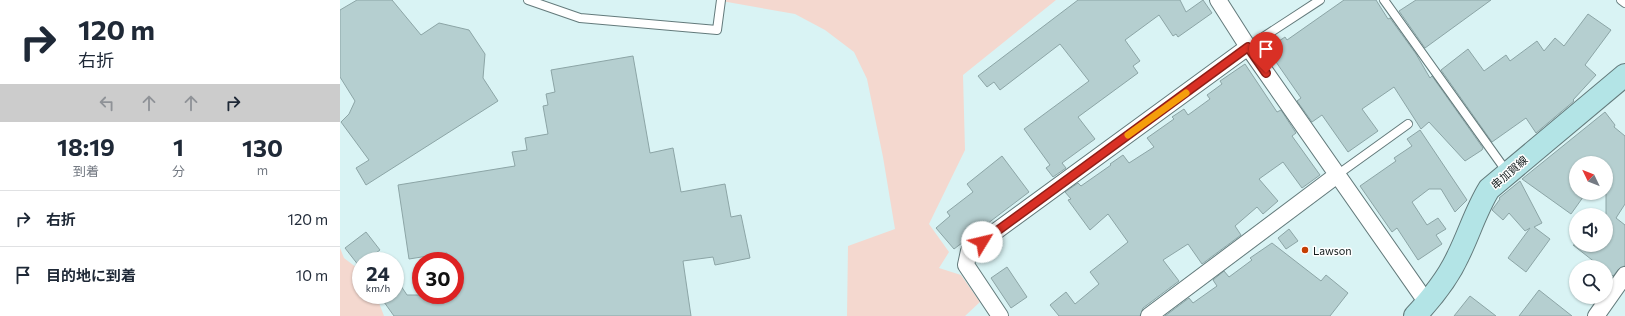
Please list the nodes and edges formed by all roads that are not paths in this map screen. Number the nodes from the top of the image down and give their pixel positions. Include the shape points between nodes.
1 (528, 0) edge
2 (721, 0) edge
3 (1218, 0) edge
4 (1320, 0) edge
5 (1384, 0) edge
6 (1621, 0) edge
7 (1625, 3) edge
8 (1248, 47) junction
9 (1625, 75) edge
10 (1408, 124) dead end
11 (1507, 172) junction
12 (1337, 175) junction
13 (1625, 275) edge
14 (1421, 310) edge
15 (1000, 316) edge
16 (1150, 316) edge
17 (1596, 316) edge

1 - 2 lane via 580,18 717,30
3 - 8 street
4 - 8 lane
5 - 11 lane
6 - 7 lane
8 - 12 street
8 - 15 street via 969,251 966,265
9 - 11 main road, 串加賀線
10 - 12 lane
11 - 14 main road, 串加賀線 via 1489,189 1446,278
12 - 14 street
12 - 16 street
13 - 17 street

